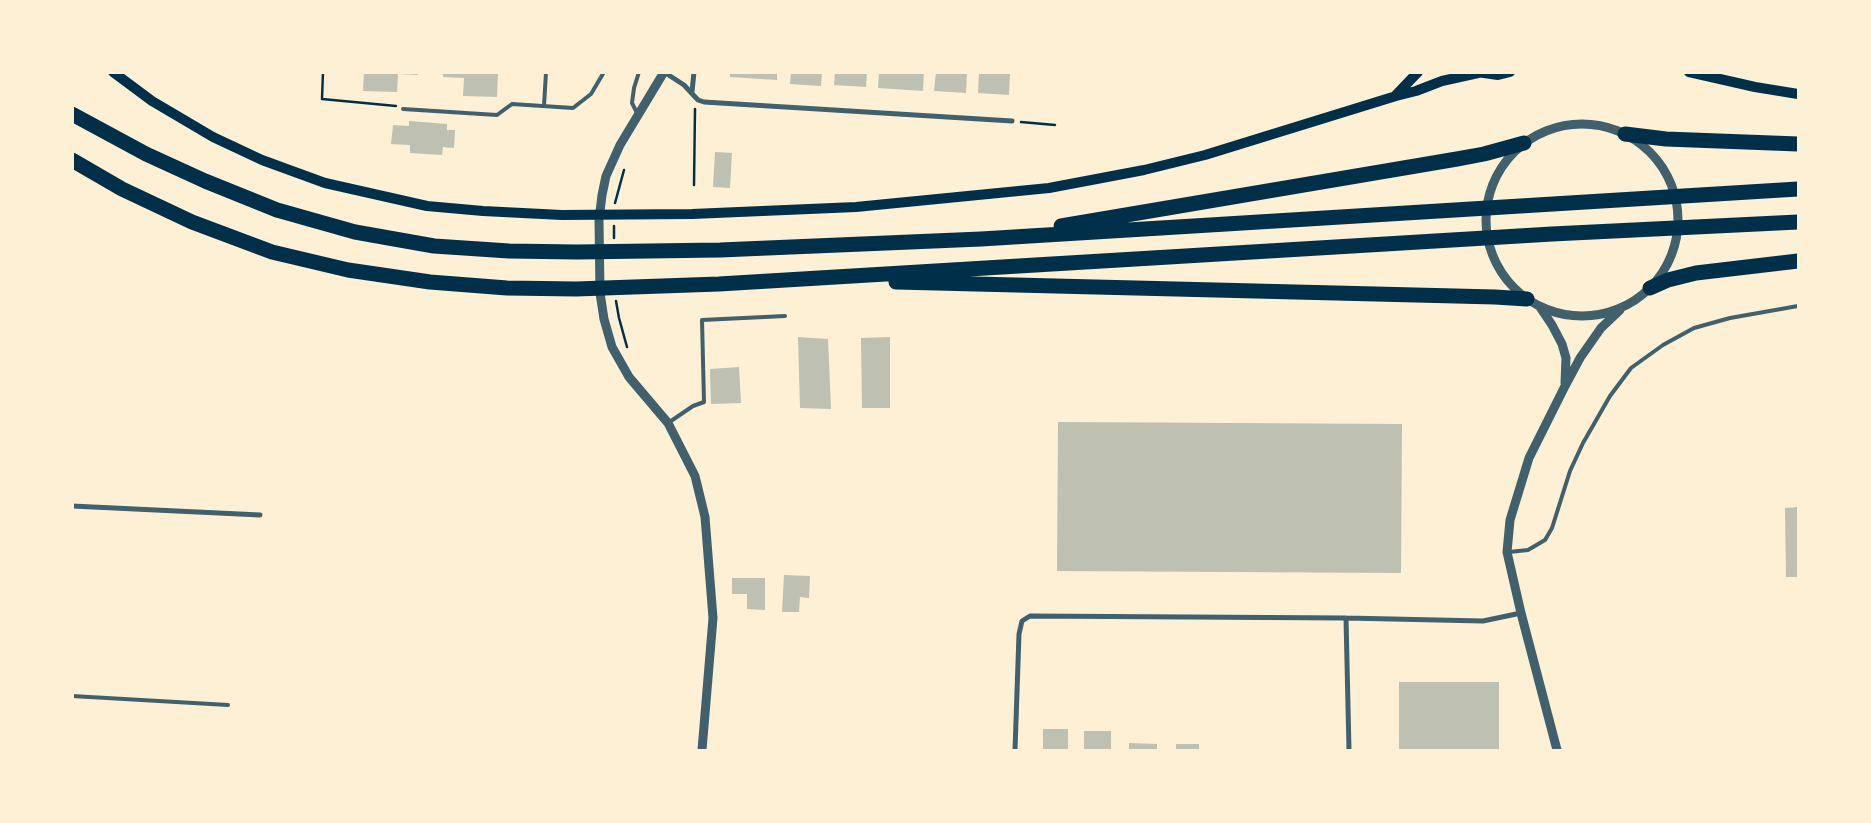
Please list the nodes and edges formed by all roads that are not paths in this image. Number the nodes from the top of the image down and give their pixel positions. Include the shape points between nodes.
1 (113, 72) edge
2 (546, 72) edge
3 (604, 72) edge
4 (639, 72) edge
5 (664, 72) edge
6 (694, 72) edge
7 (1418, 72) edge
8 (1510, 72) edge
9 (1689, 72) edge
10 (1477, 73) edge
11 (692, 92) junction
12 (1798, 94) edge
13 (1396, 96) junction
14 (544, 106) junction
15 (403, 109) road end
16 (72, 114) edge
17 (638, 115) junction
18 (1012, 121) road end
19 (1624, 134) junction
20 (1524, 143) junction
21 (1798, 144) edge
22 (72, 160) edge
23 (1798, 189) edge
24 (1798, 222) edge
25 (981, 239) junction
26 (1798, 261) edge
27 (797, 280) junction
28 (1650, 288) junction
29 (1534, 303) junction
30 (1626, 305) junction
31 (1798, 306) edge
32 (785, 316) dead end
33 (1565, 386) junction
34 (668, 423) junction
35 (72, 506) edge
36 (260, 515) dead end
37 (1507, 552) junction
38 (1521, 613) junction
39 (1346, 618) junction
40 (72, 696) edge
41 (228, 705) dead end
42 (702, 750) edge
43 (1014, 750) edge
44 (1349, 750) edge
45 (1558, 750) edge

1 - 13 main road via 152,101 212,137 262,160 326,182 427,206 578,214 692,214 856,206 1049,188 1205,155
2 - 14 lane
3 - 14 lane via 591,94 573,108
4 - 17 lane via 632,103
5 - 11 street
5 - 17 street
6 - 11 street
7 - 13 main road
8 - 10 main road via 1498,75
9 - 12 main road
10 - 13 main road
11 - 18 street via 698,100
14 - 15 lane via 512,104 497,115
16 - 25 highway via 146,154 277,210 355,232 434,246 577,252
17 - 34 street via 612,160 602,195 599,270 604,319 612,347 629,377
19 - 20 street via 1593,124 1572,124 1545,131
19 - 21 highway via 1666,139
19 - 28 street via 1645,148 1663,170 1675,196 1677,231 1672,252
20 - 25 highway via 1457,159
20 - 29 street via 1512,154 1494,182 1488,198 1486,231 1504,277
22 - 27 highway via 122,190 184,218 272,252 348,270 430,282 507,288 576,289
23 - 25 highway
24 - 27 highway
26 - 28 highway via 1696,273
27 - 29 highway via 1495,296
28 - 30 street
29 - 30 street via 1568,315 1583,316
29 - 33 street via 1552,325 1564,351
30 - 33 street via 1601,328
31 - 37 lane via 1694,328 1631,368 1610,396 1583,443 1570,471 1552,528 1544,540 1528,550
32 - 34 lane via 702,320 704,402
33 - 37 street via 1519,484 1510,520
34 - 42 street via 694,476 706,517 712,618
35 - 36 street
37 - 38 street
38 - 39 street via 1483,621
38 - 45 street
39 - 43 street via 1030,616 1022,621 1020,634
39 - 44 street
40 - 41 lane

